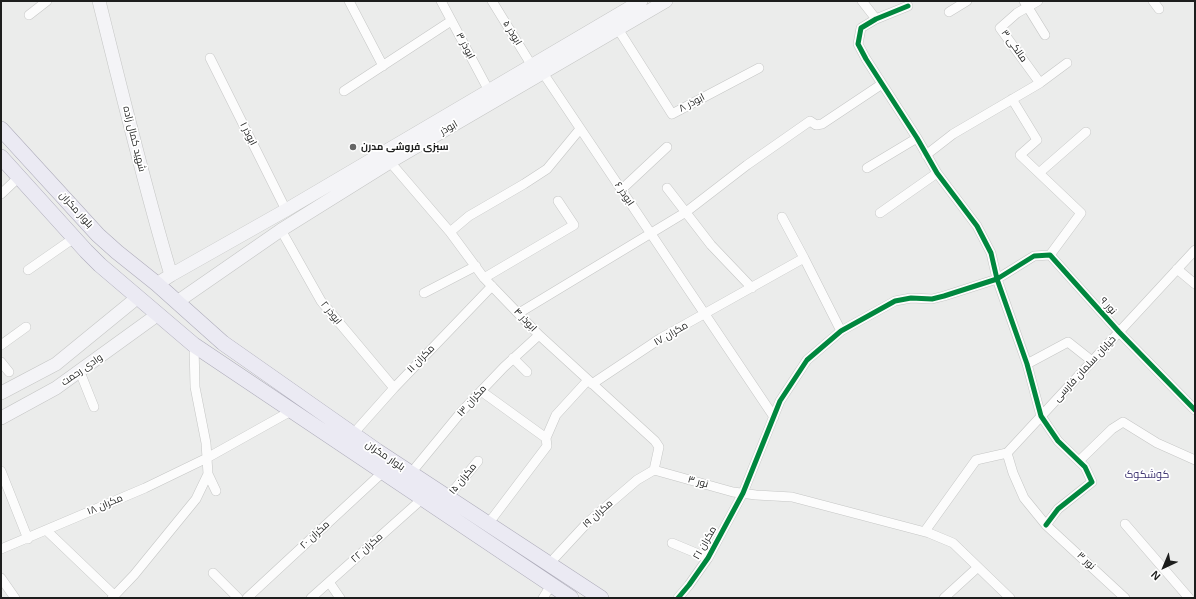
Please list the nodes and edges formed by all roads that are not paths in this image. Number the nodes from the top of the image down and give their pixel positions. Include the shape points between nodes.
1 (47, 1) edge
2 (99, 1) edge
3 (349, 1) edge
4 (441, 1) edge
5 (492, 1) edge
6 (641, 1) edge
7 (666, 1) edge
8 (862, 1) edge
9 (967, 1) edge
10 (1038, 1) edge
11 (1153, 1) edge
12 (1026, 4) edge
13 (908, 6) dead end
14 (1159, 9) dead end
15 (949, 12) dead end
16 (29, 15) dead end
17 (876, 19) junction
18 (451, 21) junction
19 (618, 30) junction
20 (1045, 35) dead end
21 (210, 58) dead end
22 (1067, 63) dead end
23 (382, 66) junction
24 (759, 68) dead end
25 (537, 69) junction
26 (1040, 83) junction
27 (882, 84) junction
28 (344, 91) dead end
29 (489, 91) junction
30 (1012, 99) junction
31 (1, 129) edge
32 (580, 129) junction
33 (1086, 132) dead end
34 (917, 138) junction
35 (667, 146) dead end
36 (926, 155) junction
37 (1, 158) edge
38 (390, 162) junction
39 (867, 168) dead end
40 (937, 173) junction
41 (1039, 173) junction
42 (19, 177) junction
43 (667, 188) dead end
44 (621, 190) junction
45 (1, 194) edge
46 (324, 195) junction
47 (558, 201) dead end
48 (286, 210) junction
49 (686, 212) junction
50 (880, 213) dead end
51 (782, 217) dead end
52 (281, 230) junction
53 (450, 232) junction
54 (650, 233) junction
55 (74, 238) junction
56 (1195, 250) edge
57 (1050, 255) junction
58 (804, 258) junction
59 (476, 266) junction
60 (1177, 269) junction
61 (28, 270) dead end
62 (171, 275) junction
63 (484, 278) junction
64 (997, 279) junction
65 (157, 284) junction
66 (1195, 284) edge
67 (492, 286) junction
68 (752, 288) junction
69 (424, 293) dead end
70 (138, 297) junction
71 (177, 302) junction
72 (519, 313) junction
73 (157, 315) junction
74 (705, 315) junction
75 (26, 327) dead end
76 (841, 331) junction
77 (1119, 332) junction
78 (539, 335) junction
79 (1, 345) edge
80 (194, 345) junction
81 (513, 358) junction
82 (1092, 361) junction
83 (1, 362) edge
84 (1027, 364) junction
85 (9, 372) dead end
86 (80, 372) junction
87 (526, 372) dead end
88 (590, 382) junction
89 (394, 388) junction
90 (481, 391) junction
91 (1, 393) edge
92 (94, 407) dead end
93 (1195, 410) edge
94 (291, 411) junction
95 (1041, 416) junction
96 (774, 417) junction
97 (1, 418) edge
98 (353, 434) junction
99 (546, 438) junction
100 (1007, 452) junction
101 (207, 458) junction
102 (1195, 460) edge
103 (478, 461) dead end
104 (1079, 461) junction
105 (654, 470) junction
106 (1, 471) edge
107 (383, 472) junction
108 (411, 473) junction
109 (208, 474) junction
110 (216, 491) dead end
111 (743, 493) junction
112 (448, 498) junction
113 (422, 499) junction
114 (488, 524) junction
115 (1125, 524) dead end
116 (1046, 525) junction
117 (46, 530) junction
118 (924, 531) junction
119 (28, 538) junction
120 (672, 542) dead end
121 (1, 549) edge
122 (708, 558) junction
123 (549, 564) junction
124 (978, 567) junction
125 (213, 573) dead end
126 (1, 578) edge
127 (329, 582) junction
128 (551, 585) junction
129 (113, 597) edge
130 (14, 598) edge
131 (238, 598) edge
132 (246, 598) edge
133 (312, 598) edge
134 (340, 598) edge
135 (543, 598) edge
136 (571, 598) edge
137 (601, 598) edge
138 (678, 598) edge
139 (944, 598) edge
140 (1010, 598) edge
141 (1125, 598) edge
142 (1189, 598) edge

1 - 16 street
2 - 62 main road, شهید کمال زاده
3 - 23 street
4 - 18 street, ابوذر ۳
5 - 25 street, ابوذر ۵
6 - 25 main road, ابوذر
7 - 19 main road, ابوذر
8 - 17 street
9 - 15 street
10 - 12 street, مالکی ۳
11 - 14 street
12 - 20 street
12 - 26 street, مالکی ۳ via 1000,28
13 - 17 street
17 - 27 street via 861,28 858,44
18 - 23 street
18 - 29 street, ابوذر ۳
19 - 24 street, ابوذر ۸ via 672,114
19 - 25 main road, ابوذر
21 - 48 street, ابوذر ۱
22 - 26 street
23 - 28 street
25 - 29 main road, ابوذر
25 - 32 street, ابوذر ۶
25 - 38 main road, ابوذر
26 - 30 street
27 - 34 street
27 - 49 street via 822,124 816,125 810,121
29 - 46 main road, ابوذر
30 - 36 street via 953,134
30 - 41 street via 1037,140 1020,156
31 - 65 main road, بلوار مکران via 98,235
32 - 44 street, ابوذر ۶
32 - 53 street via 547,169 469,216
33 - 41 street
34 - 36 street
34 - 39 street
35 - 44 street
36 - 40 street
37 - 42 main road, بلوار مکران
38 - 46 main road, ابوذر
38 - 53 street, ابوذر ۴
40 - 50 street
40 - 64 street via 977,226 991,253
41 - 57 street via 1081,213
42 - 45 street
42 - 55 main road, بلوار مکران
43 - 49 street
44 - 54 street, ابوذر ۶
46 - 48 main road, ابوذر
46 - 52 main road, ابوذر
47 - 63 street via 574,225
48 - 62 main road, ابوذر
49 - 54 street
49 - 68 street via 711,245
51 - 58 street
52 - 71 main road, ابوذر
52 - 89 street, ابوذر ۲ via 321,301
53 - 59 street, ابوذر ۴
54 - 72 street
54 - 74 street, ابوذر ۶
55 - 61 street
55 - 70 main road, بلوار مکران via 100,265
56 - 60 street, خیابان سلمان فارسی
57 - 64 street via 1034,256
57 - 77 street, نور ۹
58 - 68 street, مکران ۱۷
58 - 76 street
59 - 63 street, ابوذر ۴
59 - 69 street
60 - 66 street
60 - 77 street, خیابان سلمان فارسی
62 - 65 main road, ابوذر
63 - 67 street, ابوذر ۴
64 - 76 street, مکران ۲۱ via 932,299 911,298 895,301
64 - 84 street
65 - 70 main road
65 - 71 main road, بلوار مکران
67 - 72 street, ابوذر ۴
67 - 89 street, مکران ۱۱
68 - 74 street, مکران ۱۷
70 - 73 main road, بلوار مکران
70 - 91 main road, وادی رحمت via 56,364
71 - 73 main road
71 - 98 main road, بلوار مکران via 223,343
72 - 78 street, ابوذر ۴
73 - 80 main road, بلوار مکران
73 - 86 main road, وادی رحمت
74 - 88 street, مکران ۱۷
74 - 96 street, ابوذر ۶
75 - 79 street
76 - 96 street, مکران ۲۱ via 807,360 780,401
77 - 82 street, خیابان سلمان فارسی
77 - 93 street, نور ۹
78 - 81 street, مکران ۱۳
78 - 88 street, ابوذر ۴
80 - 94 main road, بلوار مکران
80 - 101 street via 195,387
81 - 87 street
81 - 90 street, مکران ۱۳
82 - 84 street via 1068,342
82 - 95 street, خیابان سلمان فارسی
83 - 85 street
84 - 95 street
86 - 92 street
86 - 97 main road, وادی رحمت
88 - 99 street, مکران ۱۷ via 556,415
88 - 105 street, ابوذر ۴ via 655,441 659,447
89 - 98 street, مکران ۱۱
90 - 99 street
90 - 108 street, مکران ۱۳
94 - 101 street, مکران ۱۸
94 - 107 main road, بلوار مکران
95 - 100 street, خیابان سلمان فارسی
95 - 104 street via 1058,441
96 - 111 street, مکران ۲۱
98 - 108 main road, بلوار مکران
99 - 114 street, مکران ۱۷ via 547,446
100 - 116 street, نور ۳ via 1024,498
100 - 118 street via 976,460
101 - 109 street
101 - 117 street, مکران ۱۸ via 145,488
102 - 104 street via 1158,443 1123,422 1112,429
103 - 112 street, مکران ۱۵
104 - 116 street via 1092,482 1058,509
105 - 111 street, نور ۳
105 - 123 street, مکران ۱۹ via 636,480 587,523
106 - 119 street
107 - 113 main road, بلوار مکران
107 - 132 street, مکران ۲۰
108 - 112 main road, بلوار مکران
109 - 110 street
109 - 129 street via 196,499
111 - 118 street, نور ۳ via 792,497
111 - 122 street, مکران ۲۱
112 - 114 main road, بلوار مکران
113 - 127 street, مکران ۲۲
113 - 128 main road, بلوار مکران
114 - 123 main road, بلوار مکران
115 - 142 street
116 - 141 street, نور ۳
117 - 119 street, مکران ۱۸
117 - 129 street
118 - 124 street, نور ۳ via 953,543
119 - 121 street, مکران ۱۸
120 - 122 street
122 - 138 street, مکران ۲۱
123 - 137 main road, بلوار مکران
124 - 139 street
124 - 140 street, نور ۳
125 - 131 street
126 - 130 street
127 - 133 street, مکران ۲۲
127 - 134 street
128 - 135 street
128 - 136 main road, بلوار مکران

